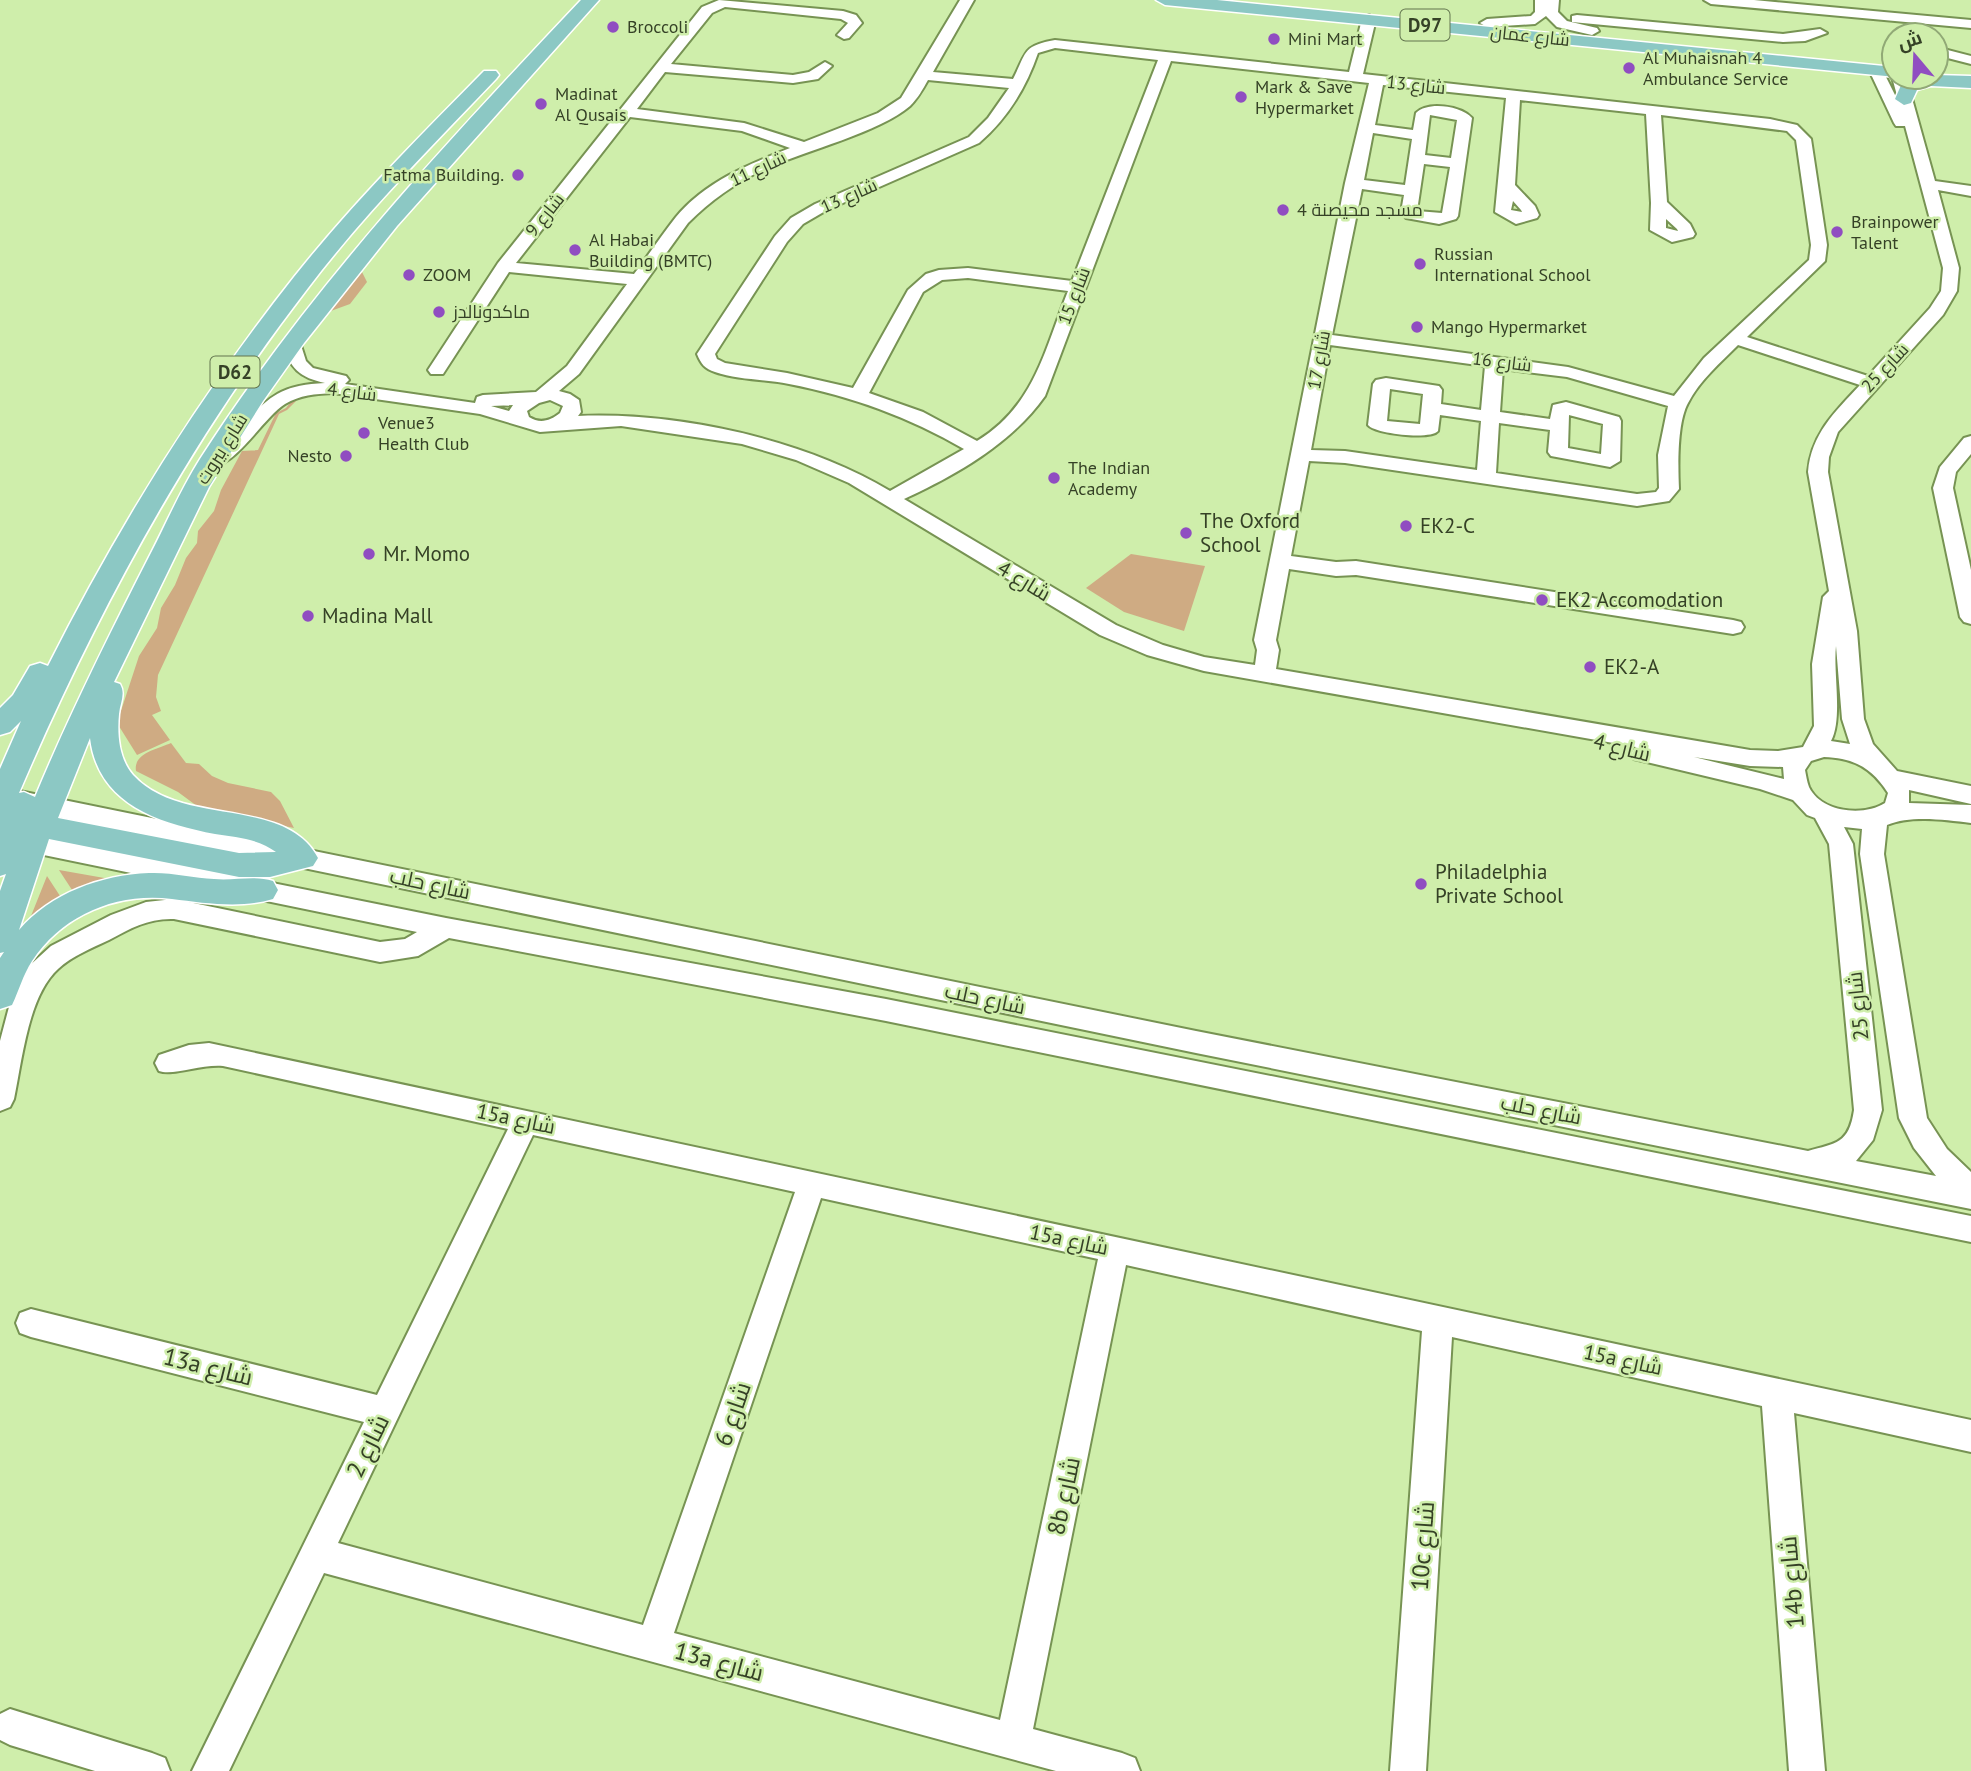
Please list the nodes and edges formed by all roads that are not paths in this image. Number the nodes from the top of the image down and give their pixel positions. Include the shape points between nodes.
1 (578, 0) edge
2 (590, 0) edge
3 (1165, 0) edge
4 (1255, 0) edge
5 (1542, 0) edge
6 (1552, 0) edge
7 (1711, 0) edge
8 (968, 1) edge
9 (1814, 10) junction
10 (1369, 19) junction
11 (1577, 19) dead end
12 (1917, 19) joint
13 (1487, 23) junction
14 (1971, 24) edge
15 (532, 33) dead end
16 (559, 33) junction
17 (1620, 37) junction
18 (1950, 55) edge
19 (1166, 57) junction
20 (1971, 60) edge
21 (1775, 61) junction
22 (1880, 67) edge
23 (1880, 67) edge
24 (663, 68) junction
25 (1950, 73) edge
26 (924, 74) junction
27 (1971, 76) edge
28 (1355, 78) junction
29 (1377, 81) junction
30 (1017, 83) junction
31 (1885, 91) edge
32 (1902, 91) edge
33 (1885, 94) junction
34 (1513, 95) junction
35 (1904, 99) junction
36 (1653, 110) junction
37 (628, 112) junction
38 (1366, 127) junction
39 (1420, 134) junction
40 (802, 149) junction
41 (1416, 158) junction
42 (1920, 160) junction
43 (1458, 163) junction
44 (1354, 182) junction
45 (1507, 186) dead end
46 (1928, 186) junction
47 (1412, 190) junction
48 (1971, 192) edge
49 (1659, 203) dead end
50 (404, 227) dead end
51 (369, 245) junction
52 (504, 267) junction
53 (638, 283) junction
54 (1077, 287) junction
55 (1738, 337) junction
56 (1323, 338) junction
57 (293, 343) junction
58 (1494, 362) junction
59 (437, 370) dead end
60 (573, 370) junction
61 (1868, 386) junction
62 (859, 394) junction
63 (538, 397) junction
64 (571, 402) junction
65 (1678, 403) junction
66 (1432, 408) dead end
67 (1490, 416) junction
68 (520, 419) junction
69 (621, 419) junction
70 (559, 423) junction
71 (1559, 426) dead end
72 (1971, 442) edge
73 (976, 449) junction
74 (1303, 451) junction
75 (210, 463) junction
76 (1486, 477) junction
77 (891, 501) junction
78 (1282, 557) junction
79 (1835, 579) junction
80 (100, 587) junction
81 (1971, 617) edge
82 (1733, 627) dead end
83 (118, 642) junction
84 (1257, 674) junction
85 (1440, 704) junction
86 (0, 725) edge
87 (1808, 753) junction
88 (1874, 761) junction
89 (1892, 778) junction
90 (1971, 795) edge
91 (1813, 803) junction
92 (1971, 814) edge
93 (1884, 816) junction
94 (15, 821) edge
95 (302, 858) junction
96 (262, 890) junction
97 (446, 928) junction
98 (0, 940) edge
99 (0, 995) edge
100 (169, 1063) dead end
101 (0, 1098) edge
102 (526, 1121) junction
103 (1802, 1163) junction
104 (812, 1184) junction
105 (1971, 1189) edge
106 (1971, 1196) edge
107 (1971, 1229) edge
108 (1115, 1250) junction
109 (1438, 1320) junction
110 (31, 1322) dead end
111 (1777, 1394) junction
112 (385, 1412) junction
113 (1971, 1436) edge
114 (316, 1554) junction
115 (653, 1644) junction
116 (10, 1727) dead end
117 (1013, 1741) junction
118 (152, 1771) edge
119 (210, 1771) edge
120 (1122, 1771) edge
121 (1408, 1771) edge
122 (1808, 1771) edge

1 - 16 main road via 562,16
2 - 16 main road, شارع بيروت / D62
3 - 10 main road, شارع عمان / D97
4 - 13 main road, شارع عمان / D97
5 - 13 street via 1540,15 1531,21
6 - 17 street via 1551,13 1562,24
7 - 9 street
8 - 26 street, شارع 11
9 - 11 street via 1822,37 1783,38
9 - 12 street
10 - 21 main road, شارع عمان / D97
10 - 28 street
12 - 14 street
13 - 17 main road, شارع عمان / D97
15 - 80 main road, شارع بيروت / D62 via 387,182 287,300 156,490
16 - 51 main road, شارع بيروت / D62 via 463,147
17 - 22 main road, شارع عمان / D97
18 - 20 street
19 - 28 street, شارع 13
19 - 30 street, شارع 13 via 1046,48 1031,57
19 - 54 street, شارع 15
21 - 23 main road, شارع عمان / D97
21 - 33 main road via 1854,74
24 - 24 street, شارع 9 via 704,16 720,7 825,13 847,22 821,76 807,82
24 - 37 street, شارع 9
25 - 27 main road
26 - 30 street
26 - 40 street, شارع 11 via 908,100 894,111
27 - 35 main road via 1919,82 1909,87
28 - 29 street, شارع 13
29 - 34 street, شارع 13
29 - 38 street, شارع 17
30 - 62 street, شارع 13 via 1004,110 974,140 797,221 706,354 709,362 720,368 807,380
31 - 33 street, شارع 25
32 - 35 street, شارع 25
33 - 42 street, شارع 25
34 - 36 street, شارع 13
34 - 45 street
35 - 42 street, شارع 25
36 - 49 street
36 - 55 street, شارع 13 via 1754,121 1783,130 1803,148 1818,256
37 - 40 street via 729,124
37 - 52 street, شارع 9
38 - 39 street
38 - 44 street, شارع 17
39 - 41 street
39 - 43 street via 1426,111 1464,116
40 - 53 street, شارع 11 via 734,178 704,198 682,220
41 - 43 street
41 - 47 street
42 - 46 street, شارع 25
43 - 47 street via 1447,218 1409,214
44 - 47 street
44 - 56 street, شارع 17
46 - 48 street
46 - 61 street, شارع 25 via 1951,268 1949,291 1937,311
50 - 51 main road
51 - 57 main road, شارع بيروت / D62
52 - 53 street
52 - 59 street, شارع 9
53 - 60 street, شارع 11
54 - 62 street via 974,275 935,276 916,290
54 - 73 street, شارع 15 via 1036,396 1014,423
55 - 61 street
55 - 65 street, شارع 13 via 1710,362
56 - 58 street, شارع 16
56 - 74 street, شارع 17
57 - 63 street, شارع 4 via 297,363 322,378 481,401
57 - 75 main road, شارع بيروت / D62
58 - 65 street, شارع 16 via 1584,375
58 - 67 street
60 - 63 street, شارع 11
60 - 64 street, شارع 11
61 - 79 street, شارع 25 via 1829,430 1819,457
62 - 73 street, شارع 13
63 - 64 street, شارع 4 via 558,396
63 - 68 street, شارع 11 via 518,410
64 - 69 street, شارع 4
64 - 70 street via 572,412
65 - 76 street, شارع 13 via 1666,472 1669,489 1662,497 1646,501
66 - 67 street
67 - 71 street
67 - 76 street
68 - 70 street, شارع 4 via 534,426
68 - 75 street, شارع 4 via 334,388 309,389 266,407 238,442
69 - 70 street, شارع 4
69 - 77 street, شارع 4 via 785,449 839,470
72 - 81 street via 1947,471 1943,488
73 - 77 street, شارع 15
74 - 76 street, شارع 13
74 - 78 street, شارع 17
75 - 83 main road, شارع بيروت / D62
77 - 84 street, شارع 4 via 1108,630 1182,658
78 - 82 street via 1336,569
78 - 84 street, شارع 17 via 1265,640 1268,650
79 - 87 street, شارع 25 via 1824,664 1825,726
79 - 88 street, شارع 25 via 1846,631 1853,719 1863,747
80 - 86 main road via 71,615 29,694
80 - 94 main road via 97,614
83 - 94 main road, شارع بيروت / D62
83 - 95 main road via 102,730 105,755 125,786 164,810 275,836
84 - 85 street, شارع 4
85 - 87 street, شارع 4 via 1757,759
85 - 91 street, شارع 4 via 1764,781
87 - 88 street via 1836,748
87 - 91 street via 1793,769 1793,777
88 - 89 street
89 - 90 street
89 - 93 street via 1899,796
91 - 93 street via 1849,821
91 - 103 street, شارع 25 via 1841,844 1868,1110 1864,1132 1852,1149 1838,1157
92 - 93 street via 1939,811
93 - 105 street, شارع 25 via 1872,854 1913,1118 1940,1162
94 - 95 main road via 239,865
94 - 96 street, شارع حلب
94 - 98 main road, شارع بيروت / D62
95 - 103 street, شارع حلب
96 - 97 street, شارع حلب
96 - 99 main road via 141,886 88,898 32,935 15,957
97 - 101 street via 409,948 380,952 174,909 134,915 60,954 34,978
97 - 107 street, شارع حلب via 886,1010
100 - 102 street, 15a شارع via 206,1052
102 - 104 street, 15a شارع
102 - 112 street, شارع 2
103 - 106 street, شارع حلب
104 - 108 street, 15a شارع
104 - 115 street, شارع 6
108 - 109 street, 15a شارع
108 - 117 street, 8b شارع
109 - 111 street, 15a شارع
109 - 121 street, 10c شارع
110 - 112 street, 13a شارع
111 - 113 street, 15a شارع
111 - 122 street, 14b شارع
112 - 114 street, شارع 2
114 - 115 street, 13a شارع
114 - 119 street, شارع 2
115 - 117 street, 13a شارع
116 - 118 street
117 - 120 street, 13a شارع

